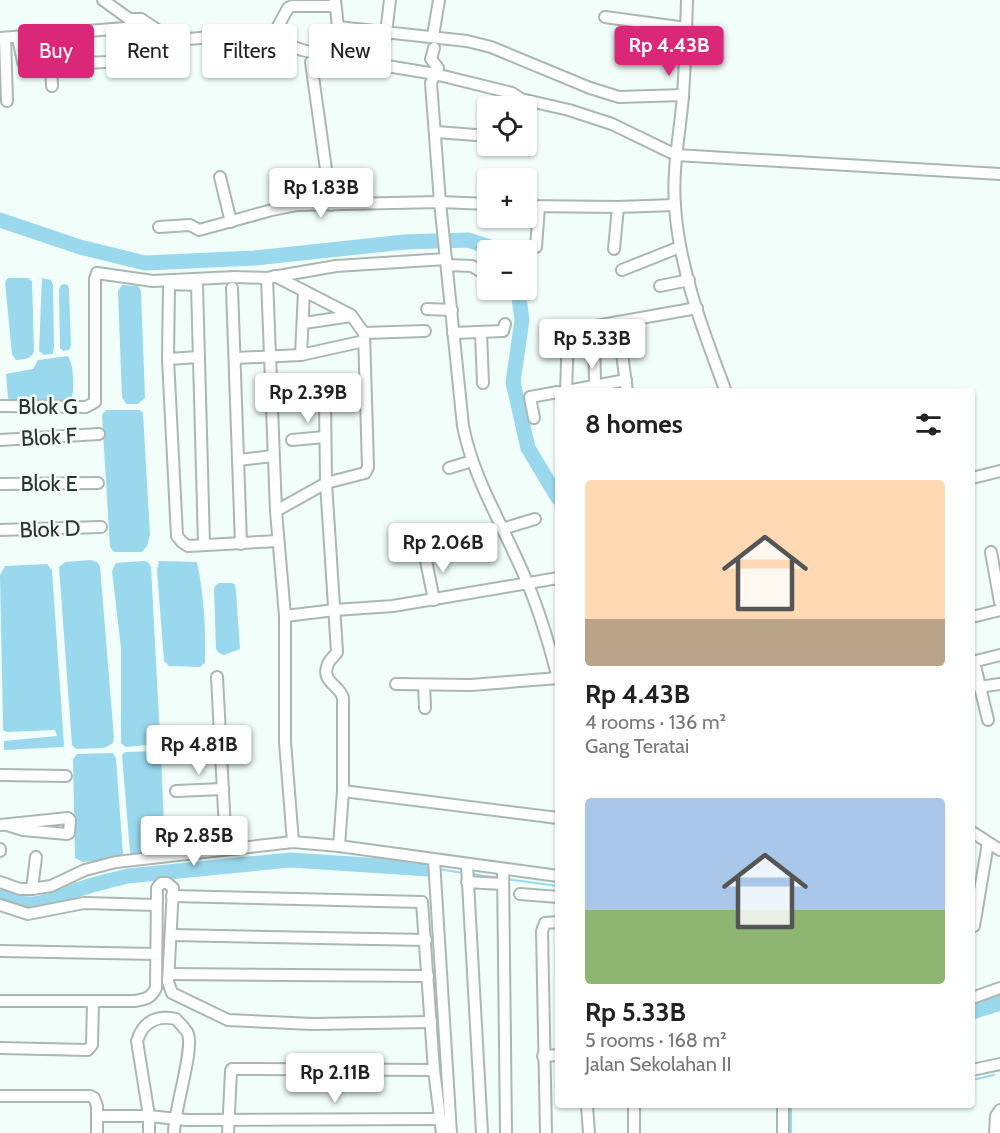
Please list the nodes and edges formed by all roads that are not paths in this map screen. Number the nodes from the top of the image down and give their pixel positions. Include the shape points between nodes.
1 (104, 0) edge
2 (390, 0) edge
3 (439, 0) edge
4 (687, 0) edge
5 (335, 3) edge
6 (605, 17) dead end
7 (136, 21) junction
8 (141, 24) edge
9 (278, 24) edge
10 (338, 24) edge
11 (387, 24) edge
12 (686, 28) junction
13 (94, 31) edge
14 (391, 33) edge
15 (433, 36) junction
16 (2, 38) edge
17 (18, 38) edge
18 (434, 48) dead end
19 (391, 66) edge
20 (435, 74) junction
21 (51, 78) edge
22 (313, 78) edge
23 (51, 86) dead end
24 (683, 95) junction
25 (7, 100) dead end
26 (436, 132) junction
27 (476, 135) dead end
28 (676, 155) junction
29 (1000, 174) edge
30 (220, 177) dead end
31 (440, 202) junction
32 (477, 204) edge
33 (331, 205) junction
34 (675, 205) junction
35 (539, 207) joint
36 (618, 207) junction
37 (231, 222) junction
38 (159, 227) dead end
39 (537, 240) edge
40 (680, 247) junction
41 (614, 249) dead end
42 (446, 258) junction
43 (477, 269) edge
44 (622, 270) dead end
45 (271, 277) junction
46 (689, 280) junction
47 (660, 286) dead end
48 (232, 288) dead end
49 (304, 291) junction
50 (697, 308) junction
51 (427, 309) dead end
52 (452, 310) junction
53 (351, 315) junction
54 (618, 322) junction
55 (304, 323) junction
56 (505, 324) dead end
57 (594, 327) junction
58 (425, 331) dead end
59 (453, 333) junction
60 (481, 333) junction
61 (364, 337) junction
62 (301, 355) junction
63 (199, 357) junction
64 (270, 357) junction
65 (235, 358) junction
66 (168, 359) junction
67 (483, 383) dead end
68 (595, 384) junction
69 (626, 386) edge
70 (565, 388) edge
71 (578, 388) edge
72 (725, 388) edge
73 (555, 393) edge
74 (271, 398) junction
75 (0, 406) edge
76 (534, 418) dead end
77 (99, 434) dead end
78 (325, 437) junction
79 (0, 440) edge
80 (292, 440) dead end
81 (273, 456) junction
82 (238, 460) junction
83 (472, 461) junction
84 (449, 468) dead end
85 (1000, 471) edge
86 (975, 477) edge
87 (98, 483) dead end
88 (326, 483) junction
89 (0, 484) edge
90 (276, 511) junction
91 (534, 519) dead end
92 (101, 527) dead end
93 (502, 529) junction
94 (0, 530) edge
95 (278, 541) junction
96 (447, 542) dead end
97 (241, 544) junction
98 (204, 545) junction
99 (991, 552) dead end
100 (996, 564) edge
101 (555, 579) edge
102 (528, 583) junction
103 (434, 600) junction
104 (1000, 602) edge
105 (335, 610) junction
106 (1000, 610) edge
107 (285, 616) junction
108 (975, 616) edge
109 (1000, 655) edge
110 (975, 661) edge
111 (555, 668) edge
112 (975, 670) edge
113 (555, 674) edge
114 (217, 677) dead end
115 (396, 684) dead end
116 (1000, 684) edge
117 (424, 685) junction
118 (979, 687) junction
119 (425, 708) dead end
120 (988, 720) dead end
121 (0, 775) edge
122 (66, 776) dead end
123 (224, 789) junction
124 (176, 791) dead end
125 (343, 791) junction
126 (555, 818) edge
127 (4, 825) edge
128 (975, 834) edge
129 (293, 842) junction
130 (988, 843) junction
131 (339, 846) junction
132 (226, 849) junction
133 (1000, 850) edge
134 (36, 857) dead end
135 (435, 865) junction
136 (467, 873) junction
137 (502, 877) junction
138 (555, 878) edge
139 (0, 882) edge
140 (545, 885) junction
141 (32, 889) junction
142 (520, 894) dead end
143 (555, 894) edge
144 (172, 896) junction
145 (0, 905) edge
146 (156, 905) junction
147 (975, 920) edge
148 (555, 922) edge
149 (171, 935) junction
150 (426, 940) junction
151 (0, 951) edge
152 (156, 954) junction
153 (169, 974) junction
154 (428, 976) junction
155 (1000, 988) edge
156 (975, 997) edge
157 (146, 999) junction
158 (0, 1000) edge
159 (93, 1001) junction
160 (187, 1001) junction
161 (153, 1019) junction
162 (176, 1019) junction
163 (431, 1022) junction
164 (0, 1048) edge
165 (555, 1055) edge
166 (543, 1056) junction
167 (1000, 1064) edge
168 (975, 1069) edge
169 (434, 1070) junction
170 (0, 1096) edge
171 (587, 1108) edge
172 (634, 1108) edge
173 (783, 1108) edge
174 (1000, 1110) edge
175 (97, 1116) junction
176 (149, 1116) junction
177 (228, 1119) junction
178 (441, 1119) junction
179 (174, 1120) junction
180 (97, 1133) edge
181 (149, 1133) edge
182 (174, 1133) edge
183 (228, 1133) edge
184 (442, 1133) edge
185 (451, 1133) edge
186 (482, 1133) edge
187 (506, 1133) edge
188 (546, 1133) edge
189 (589, 1133) edge
190 (634, 1133) edge
191 (783, 1133) edge
192 (995, 1133) edge

1 - 7 street
2 - 11 street
3 - 15 street
4 - 12 street
5 - 9 street via 289,7
5 - 10 street
6 - 12 street
7 - 8 street
7 - 13 street
12 - 24 street
14 - 15 street
15 - 24 street via 491,47 611,95
16 - 17 street
16 - 25 street
18 - 20 street via 431,59 438,68
19 - 20 street
20 - 26 street via 431,83
20 - 28 street via 589,116
21 - 23 street
22 - 33 street
24 - 28 street
26 - 27 street
26 - 31 street
28 - 29 street
28 - 34 street
30 - 37 street
31 - 32 street
31 - 33 street
31 - 42 street
33 - 37 street via 285,207
34 - 36 street
34 - 40 street
35 - 36 street
35 - 39 street
36 - 41 street
37 - 38 street via 199,230 190,225
40 - 44 street
40 - 46 street
42 - 43 street
42 - 45 street via 336,266
42 - 52 street
45 - 49 street
45 - 64 street
45 - 75 street, Blok G via 153,281 96,274 95,402 86,407
46 - 47 street
46 - 50 street
48 - 65 street
49 - 53 street
49 - 55 street
50 - 54 street
50 - 72 street
51 - 52 street
52 - 59 street
53 - 55 street
53 - 61 street
54 - 57 street
54 - 69 street
55 - 62 street
56 - 60 street via 503,331
57 - 68 street
57 - 70 street via 568,331
58 - 61 street
59 - 60 street
59 - 83 street via 463,426
60 - 67 street
61 - 62 street
61 - 88 street via 368,471
62 - 64 street
63 - 66 street
63 - 66 street via 197,285 169,284
63 - 98 street
64 - 65 street
64 - 74 street
65 - 82 street
66 - 98 street via 177,536 188,546
68 - 69 street
68 - 71 street
73 - 76 street via 530,397
74 - 78 street via 323,396
74 - 81 street
77 - 79 street, Blok F
78 - 80 street
78 - 88 street
81 - 82 street
81 - 90 street
82 - 97 street
83 - 84 street
83 - 93 street
85 - 86 street
87 - 89 street, Blok E
88 - 90 street
88 - 105 street
90 - 95 street
91 - 93 street
92 - 94 street, Blok D
93 - 102 street
95 - 97 street
95 - 107 street
96 - 103 street via 424,551
97 - 98 street
99 - 100 street
100 - 104 street
101 - 102 street
102 - 103 street
102 - 111 street
103 - 105 street
105 - 107 street
105 - 125 street via 337,652 326,674 343,698
106 - 108 street
107 - 129 street via 285,742
109 - 110 street
112 - 118 street
113 - 117 street via 471,685
114 - 123 street
115 - 117 street
116 - 118 street
117 - 119 street
118 - 120 street
121 - 122 street
123 - 124 street
123 - 132 street
125 - 126 street
125 - 131 street
127 - 127 street via 68,818 70,820 69,833 23,831
128 - 130 street
129 - 131 street
129 - 132 street
130 - 133 street
130 - 147 street
131 - 135 street
132 - 141 street via 108,864 51,886
134 - 141 street
135 - 136 street
135 - 185 street
136 - 137 street
136 - 137 street
136 - 186 street
137 - 140 street
137 - 187 street
138 - 140 street
139 - 141 street
140 - 142 street
140 - 143 street
144 - 146 street via 170,884 161,883
144 - 149 street
144 - 150 street via 422,902
145 - 146 street via 28,914 84,903
146 - 152 street
148 - 166 street via 545,923 542,931
149 - 150 street
149 - 153 street
150 - 154 street
151 - 152 street
152 - 157 street via 156,988
153 - 154 street
153 - 160 street via 172,993
154 - 163 street
155 - 156 street
157 - 159 street
157 - 161 street
158 - 159 street
159 - 164 street via 92,1045 88,1050
160 - 162 street
160 - 163 street via 228,1020
161 - 162 street
161 - 176 street via 140,1031 137,1041
162 - 179 street via 187,1032 190,1046
163 - 169 street
165 - 166 street
166 - 188 street
167 - 168 street
169 - 177 street via 231,1069
169 - 178 street
170 - 175 street via 90,1096 94,1098
171 - 189 street
172 - 190 street
173 - 191 street
174 - 192 street
175 - 176 street
175 - 180 street
176 - 179 street
176 - 181 street
177 - 178 street
177 - 179 street
177 - 183 street
178 - 184 street
179 - 182 street

